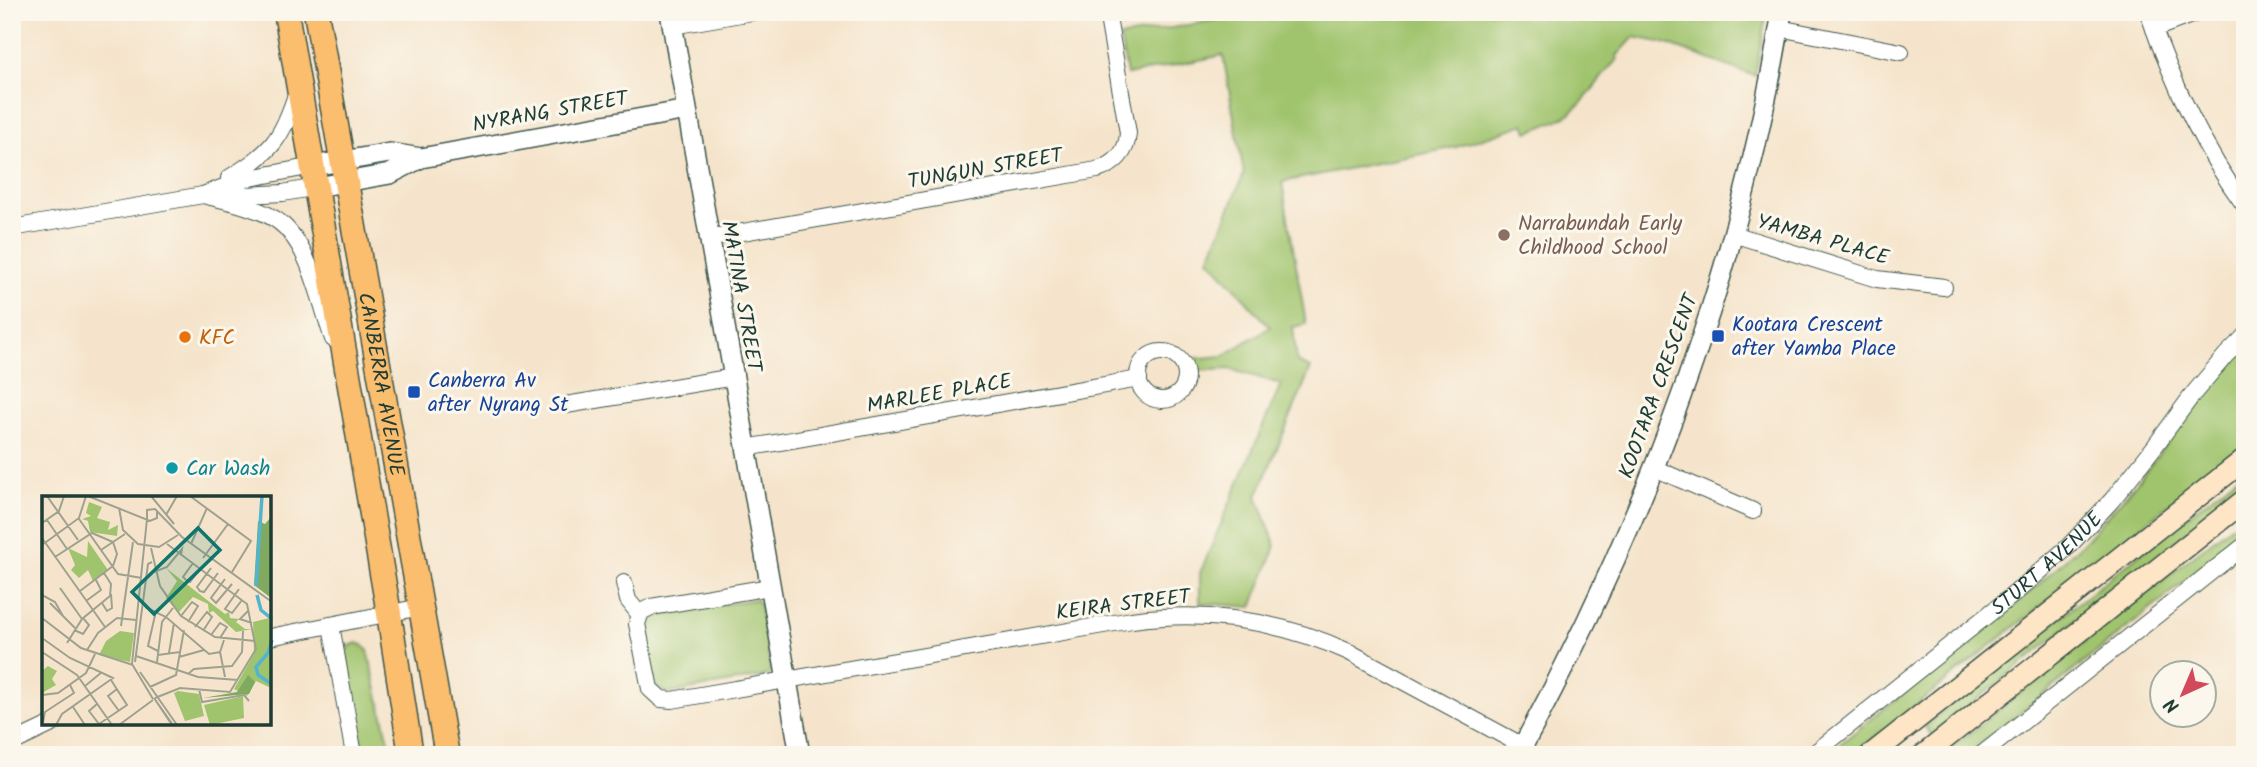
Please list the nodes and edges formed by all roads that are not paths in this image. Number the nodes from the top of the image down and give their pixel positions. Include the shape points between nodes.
1 (286, 12) edge
2 (316, 12) edge
3 (752, 12) edge
4 (1107, 12) edge
5 (2148, 12) edge
6 (2199, 12) edge
7 (671, 19) edge
8 (1780, 20) edge
9 (2154, 29) junction
10 (1901, 51) dead end
11 (299, 88) junction
12 (687, 110) junction
13 (344, 172) junction
14 (315, 177) junction
15 (203, 195) junction
16 (2245, 206) edge
17 (12, 228) edge
18 (1733, 234) junction
19 (709, 238) junction
20 (1944, 287) dead end
21 (2245, 336) edge
22 (734, 377) junction
23 (1139, 379) dead end
24 (351, 391) junction
25 (566, 405) dead end
26 (746, 448) junction
27 (2245, 459) edge
28 (1654, 468) junction
29 (2245, 500) edge
30 (1753, 510) dead end
31 (2242, 552) edge
32 (624, 583) dead end
33 (770, 587) junction
34 (421, 607) junction
35 (389, 614) junction
36 (639, 614) junction
37 (331, 625) junction
38 (271, 638) edge
39 (788, 680) junction
40 (50, 725) edge
41 (12, 743) edge
42 (1520, 750) edge
43 (354, 755) edge
44 (411, 755) edge
45 (447, 755) edge
46 (800, 755) edge
47 (1812, 755) edge
48 (1871, 755) edge
49 (1924, 755) edge
50 (1981, 755) edge

1 - 11 highway, CANBERRA AVENUE
2 - 13 highway, CANBERRA AVENUE
3 - 7 street
4 - 19 street, TUNGUN STREET via 1128,133 1125,148 1112,164
5 - 9 street
6 - 9 street
7 - 12 street, MATINA STREET
8 - 10 street
8 - 18 street, KOOTARA CRESCENT
9 - 16 street via 2205,141
11 - 14 highway, CANBERRA AVENUE
11 - 15 street via 279,137 261,158
12 - 13 street, NYRANG STREET via 421,158 390,153
12 - 19 street, MATINA STREET
13 - 14 street, NYRANG STREET
13 - 34 highway, CANBERRA AVENUE
14 - 15 street, NYRANG STREET via 250,197
14 - 24 highway, CANBERRA AVENUE
15 - 17 street, NYRANG STREET
15 - 24 street via 276,220 296,240
18 - 20 street, YAMBA PLACE via 1877,279
18 - 28 street, KOOTARA CRESCENT
19 - 22 street, MATINA STREET
21 - 47 street, STURT AVENUE via 2193,394 2112,500 2068,547
22 - 25 street
22 - 26 street, MATINA STREET
23 - 26 street, MARLEE PLACE
24 - 35 highway, CANBERRA AVENUE
26 - 33 street, MATINA STREET
27 - 48 main road, STURT AVENUE
28 - 30 street
28 - 42 street, KOOTARA CRESCENT via 1621,548
29 - 49 main road
31 - 50 street
32 - 36 street via 628,600
33 - 36 street via 651,607
33 - 39 street, MATINA STREET
34 - 35 street
34 - 45 highway, CANBERRA AVENUE
35 - 37 street
35 - 44 highway, CANBERRA AVENUE
36 - 39 street via 648,686 661,699
37 - 38 street
37 - 43 street
39 - 42 street, KEIRA STREET via 1141,619 1230,617 1285,628 1338,647
39 - 46 street, MATINA STREET
40 - 41 street

